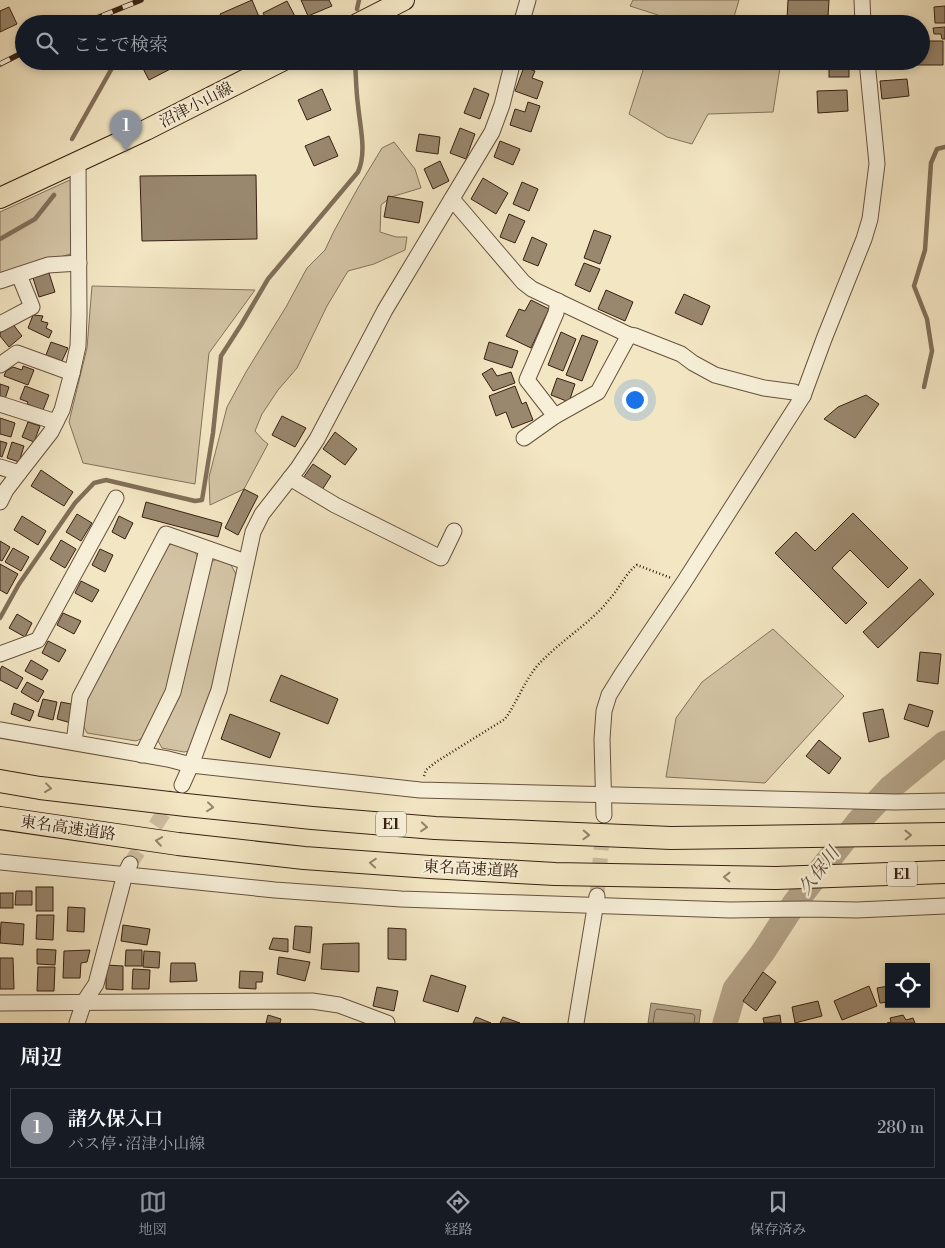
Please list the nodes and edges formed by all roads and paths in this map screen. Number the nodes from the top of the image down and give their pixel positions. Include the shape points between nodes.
1 (404, 0) edge
2 (528, 0) edge
3 (862, 0) edge
4 (375, 15) edge
5 (524, 15) edge
6 (862, 15) edge
7 (264, 70) edge
8 (510, 70) edge
9 (867, 70) edge
10 (78, 162) junction
11 (0, 198) edge
12 (452, 199) junction
13 (79, 263) junction
14 (20, 275) junction
15 (0, 281) edge
16 (558, 301) junction
17 (0, 324) edge
18 (629, 335) junction
19 (0, 365) edge
20 (72, 373) junction
21 (802, 396) junction
22 (0, 404) edge
23 (555, 416) junction
24 (56, 422) junction
25 (524, 438) dead end
26 (0, 467) edge
27 (19, 473) junction
28 (290, 478) junction
29 (116, 498) dead end
30 (0, 502) edge
31 (454, 531) dead end
32 (207, 549) junction
33 (246, 562) junction
34 (684, 582) junction
35 (0, 654) edge
36 (0, 730) edge
37 (74, 742) junction
38 (142, 755) junction
39 (191, 765) junction
40 (0, 781) edge
41 (182, 785) tunnel mouth
42 (420, 790) junction
43 (603, 794) junction
44 (945, 801) edge
45 (604, 815) tunnel mouth
46 (0, 818) edge
47 (945, 834) edge
48 (0, 862) edge
49 (127, 869) junction
50 (945, 872) edge
51 (597, 901) junction
52 (945, 906) edge
53 (84, 1002) junction
54 (0, 1003) edge
55 (76, 1023) edge
56 (387, 1023) edge
57 (576, 1023) edge

1 - 4 main road
2 - 5 street
3 - 6 street
7 - 10 main road, 沼津小山線
8 - 12 street via 492,132
9 - 21 street via 877,164 870,219
10 - 11 main road, 沼津小山線
10 - 13 street
12 - 16 street via 523,282
12 - 28 street via 385,310 317,439
13 - 14 street via 48,265
13 - 20 street via 78,346
14 - 15 street
14 - 17 street via 32,307
16 - 18 street
16 - 23 street via 556,313 527,380
18 - 21 street via 681,354 715,376
18 - 23 street via 598,392
19 - 20 street via 16,353
20 - 24 street
21 - 34 street
22 - 24 street
23 - 25 street
24 - 27 street
26 - 27 street
27 - 30 street
28 - 31 street via 335,505 441,558
28 - 33 street via 262,514 253,532
29 - 35 street via 38,640
32 - 33 street
32 - 37 street via 166,534 80,697
32 - 38 street via 173,692
33 - 39 street via 218,690
34 - 42 path via 637,565 630,570 597,613 537,666 505,719 426,770
34 - 43 street via 610,695 604,711 602,739
36 - 37 street
37 - 38 street
38 - 39 street
39 - 41 street
39 - 42 street
40 -> 47 highway, E1 via 186,805 435,828 671,838
42 - 43 street
43 - 44 street
43 - 45 street
50 -> 46 highway, 東名高速道路 / E1 via 776,878 555,874 430,867 178,844
48 - 49 street
49 - 51 street via 275,890 401,899
49 - 53 street via 96,984
51 - 52 street via 730,910
51 - 57 street
53 - 54 street
53 - 55 street
53 - 56 street via 312,1001 339,1005

